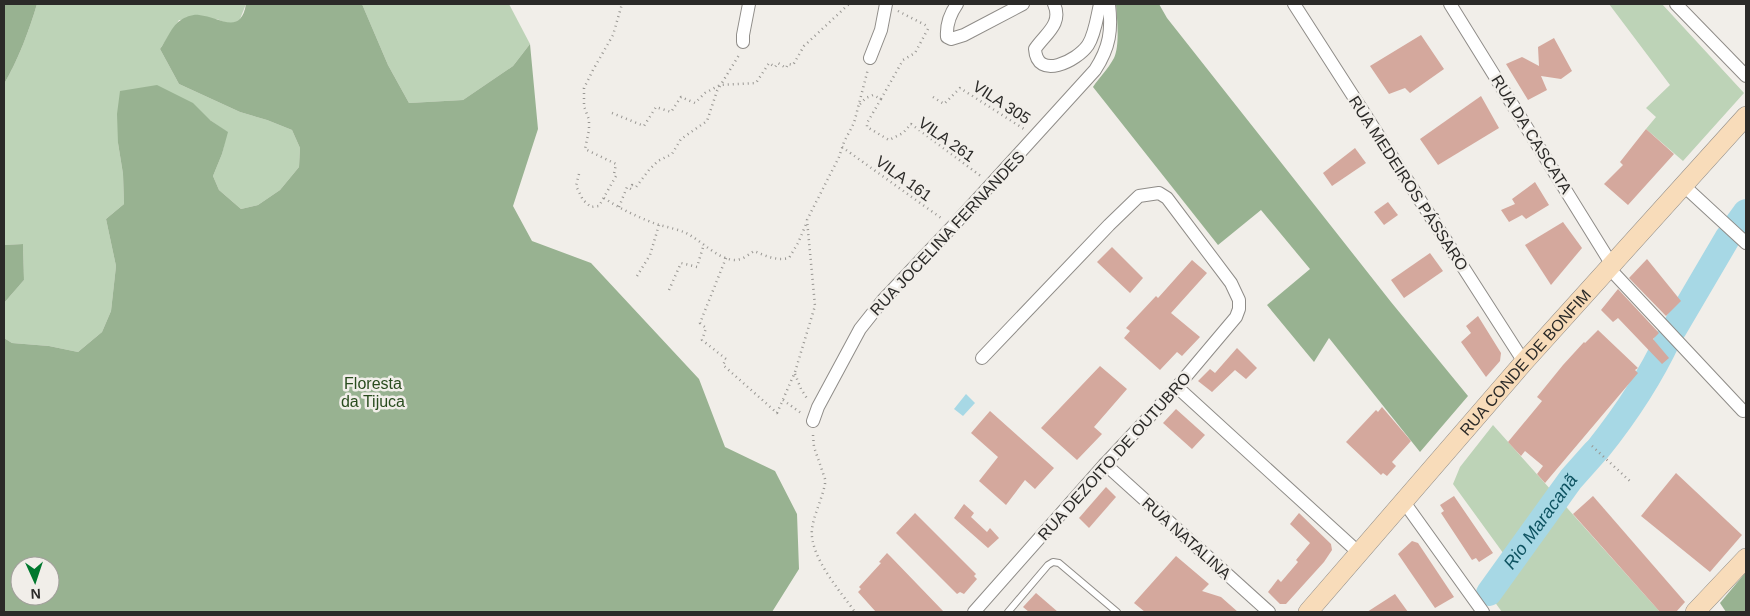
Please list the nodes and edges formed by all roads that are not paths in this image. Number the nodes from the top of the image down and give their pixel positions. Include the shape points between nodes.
1 (749, 4) edge
2 (886, 4) edge
3 (957, 4) edge
4 (1023, 4) edge
5 (1054, 4) edge
6 (1100, 4) edge
7 (1108, 4) edge
8 (1294, 4) edge
9 (1450, 4) edge
10 (1676, 4) edge
11 (743, 42) road end
12 (870, 58) road end
13 (1746, 76) edge
14 (1746, 116) edge
15 (1683, 185) junction
16 (1742, 239) edge
17 (1611, 266) junction
18 (982, 358) dead end
19 (1524, 362) junction
20 (1177, 387) junction
21 (1743, 411) dead end
22 (813, 421) road end
23 (1105, 464) junction
24 (1404, 502) junction
25 (1358, 552) junction
26 (1746, 558) edge
27 (974, 612) edge
28 (1008, 612) edge
29 (1117, 612) edge
30 (1268, 612) edge
31 (1308, 612) edge
32 (1483, 612) edge
33 (1695, 612) edge

1 - 11 street
2 - 12 street via 881,30
3 - 4 street via 948,21 947,37 951,39
5 - 6 street via 1056,21 1035,49 1036,57 1042,63 1054,66 1081,54 1089,43
7 - 22 street, RUA JOCELINA FERNANDES via 1108,44 1095,70 883,300 860,329
8 - 19 street, RUA MEDEIROS PÁSSARO
9 - 17 street, RUA DA CASCATA
10 - 13 street
14 - 15 main road, RUA CONDE DE BONFIM
15 - 16 street
15 - 17 main road, RUA CONDE DE BONFIM
17 - 19 main road, RUA CONDE DE BONFIM
17 - 21 street, RUA DA CASCATA
18 - 20 street, RUA DEZOITO DE OUTUBRO via 1109,224 1139,196 1158,193 1168,198 1231,283 1239,300 1236,317
19 - 24 main road, RUA CONDE DE BONFIM
20 - 23 street, RUA DEZOITO DE OUTUBRO
20 - 25 street
23 - 27 street, RUA DEZOITO DE OUTUBRO
23 - 30 street, RUA NATALINA
24 - 25 main road, RUA CONDE DE BONFIM
24 - 32 street
25 - 31 main road, RUA CONDE DE BONFIM
26 - 33 main road
28 - 29 lane via 1053,562 1059,563

